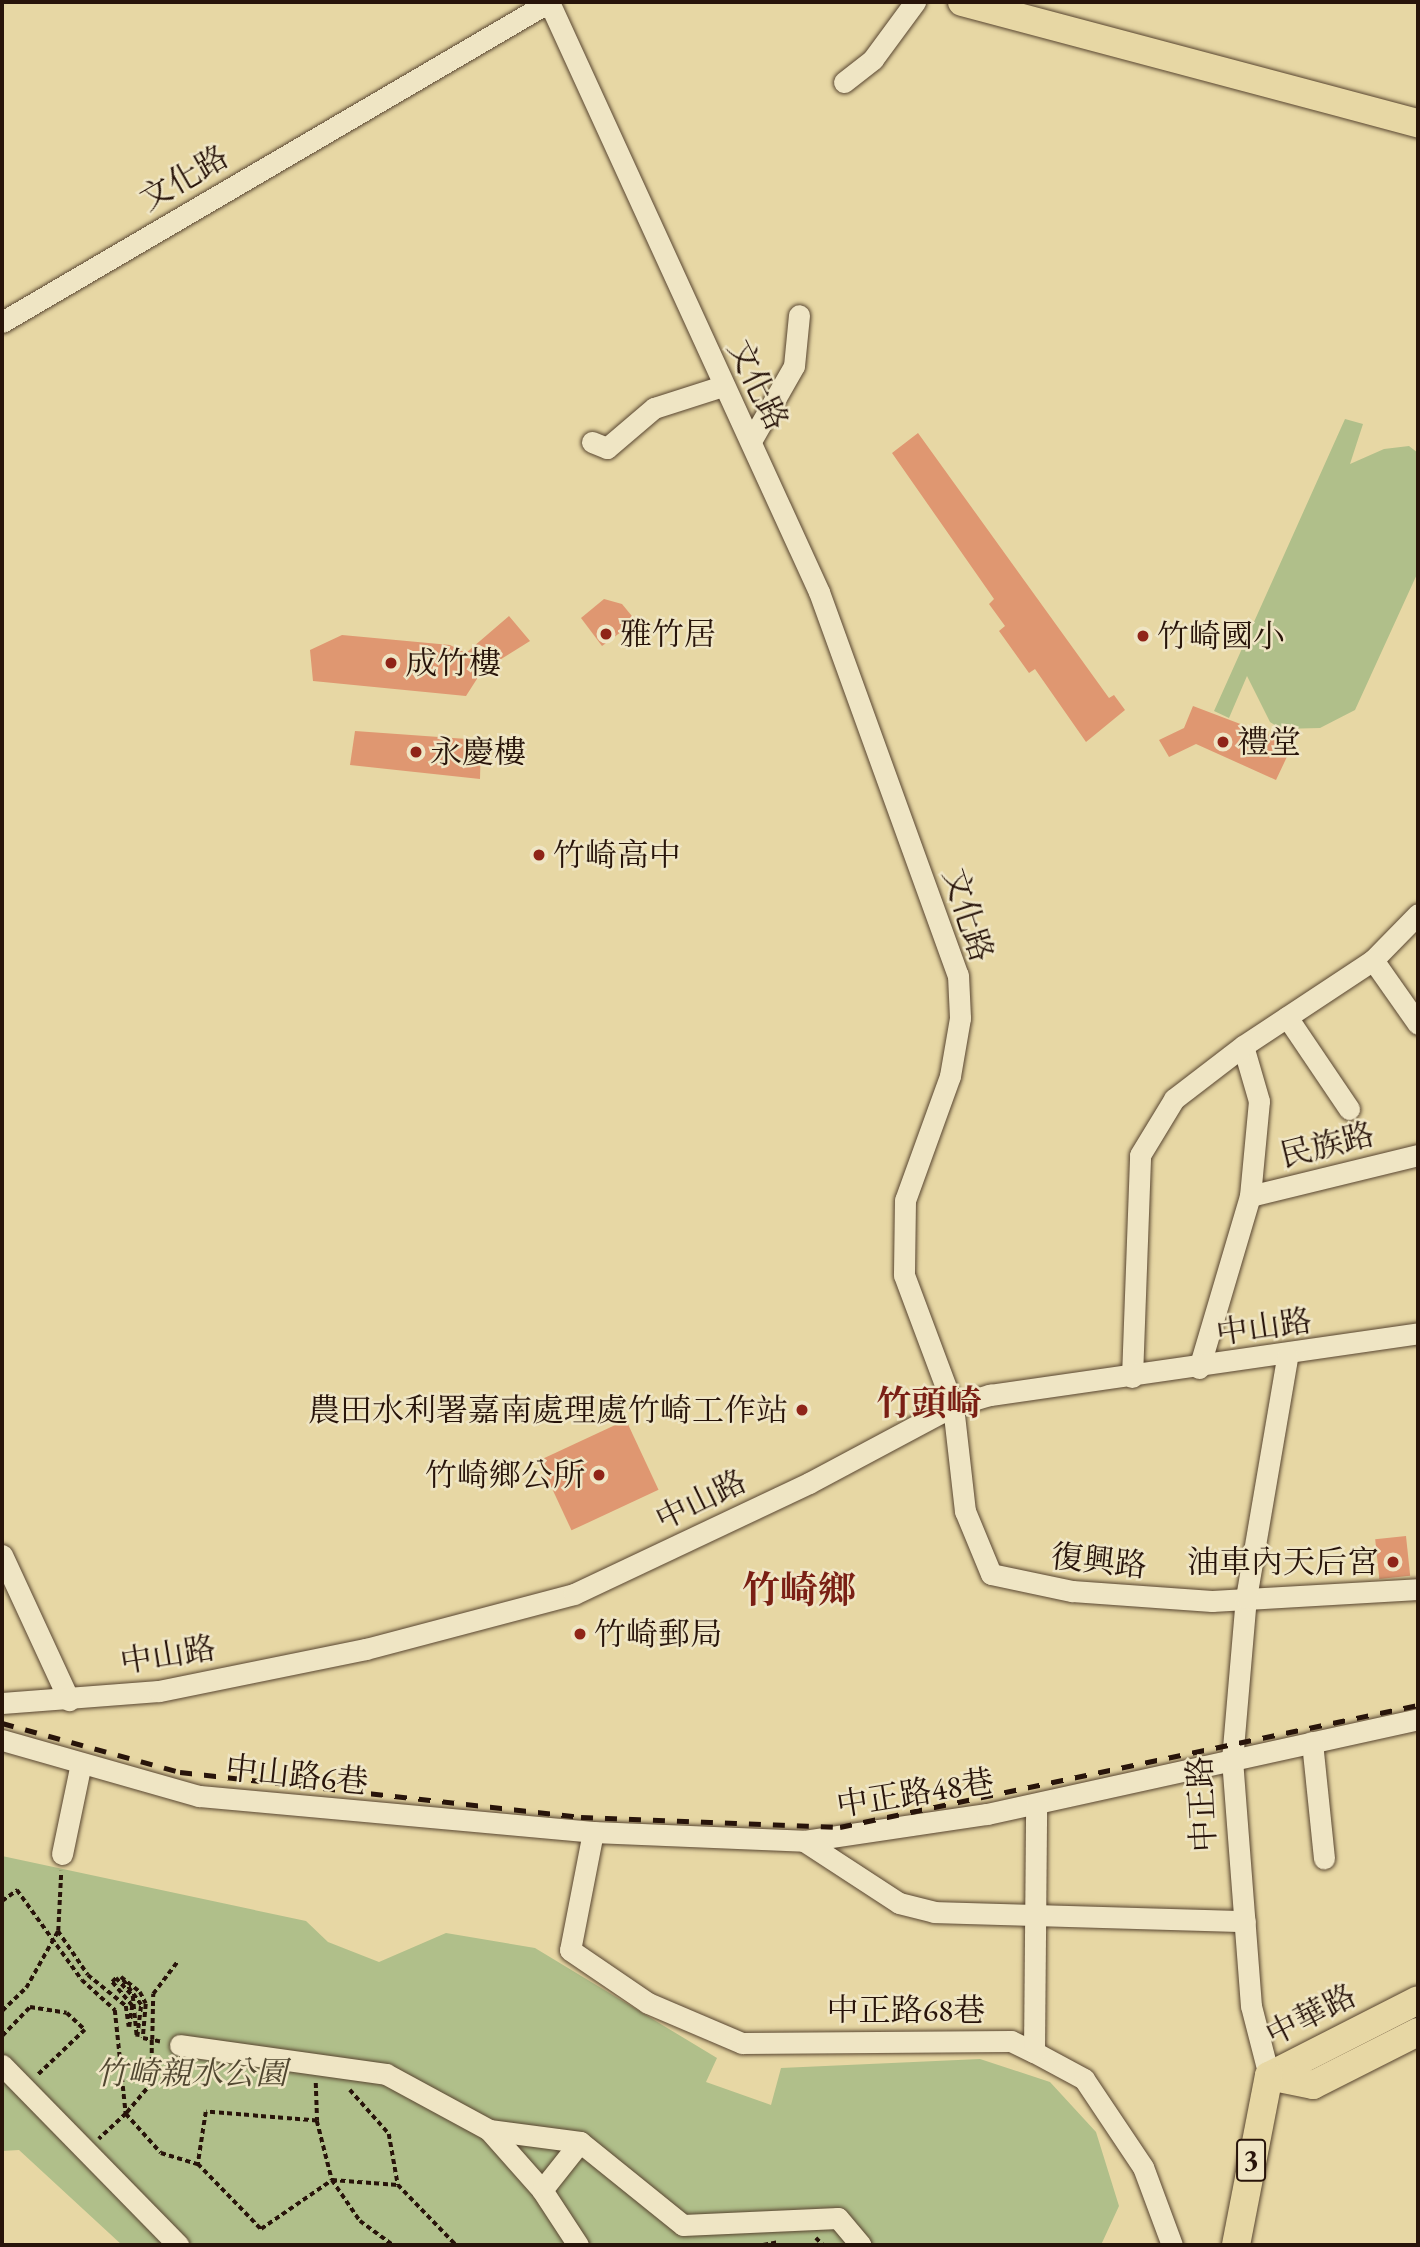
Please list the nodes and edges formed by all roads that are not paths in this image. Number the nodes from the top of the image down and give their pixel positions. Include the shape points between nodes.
1 (549, 2) edge
2 (915, 2) edge
3 (961, 2) edge
4 (844, 82) dead end
5 (1418, 123) edge
6 (799, 315) dead end
7 (2, 321) edge
8 (723, 386) junction
9 (751, 441) junction
10 (592, 442) dead end
11 (1418, 914) edge
12 (1373, 960) junction
13 (1287, 1017) junction
14 (1418, 1024) edge
15 (1243, 1046) junction
16 (1349, 1109) dead end
17 (1418, 1155) edge
18 (1250, 1196) junction
19 (1418, 1333) edge
20 (1287, 1357) junction
21 (1199, 1368) junction
22 (1132, 1377) junction
23 (953, 1406) junction
24 (2, 1555) edge
25 (1418, 1589) edge
26 (1246, 1598) junction
27 (69, 1700) junction
28 (2, 1703) edge
29 (1418, 1719) edge
30 (2, 1740) edge
31 (1312, 1742) junction
32 (1231, 1760) junction
33 (81, 1763) junction
34 (1036, 1804) junction
35 (593, 1832) junction
36 (803, 1841) junction
37 (62, 1854) road end
38 (1324, 1858) dead end
39 (1036, 1915) junction
40 (1245, 1921) junction
41 (1418, 2000) edge
42 (1418, 2032) edge
43 (180, 2045) road end
44 (1034, 2052) junction
45 (2, 2065) edge
46 (1269, 2076) junction
47 (489, 2130) junction
48 (580, 2142) junction
49 (542, 2190) junction
50 (178, 2245) edge
51 (578, 2245) edge
52 (861, 2245) edge
53 (1172, 2245) edge
54 (1236, 2245) edge

1 - 7 street, 文化路
1 - 8 street, 文化路
2 - 4 street via 873,59
3 - 5 main road
6 - 9 street via 794,366
8 - 9 street, 文化路
8 - 10 street via 654,408 607,448
9 - 23 street, 文化路 via 819,592 958,975 960,1018 950,1076 911,1173 902,1238 904,1275
11 - 12 street
12 - 13 street
12 - 14 street
13 - 15 street
13 - 16 street
15 - 18 street via 1259,1101
15 - 22 street via 1174,1098 1140,1155
17 - 18 street, 民族路
18 - 21 street
19 - 20 street, 中山路
20 - 21 street, 中山路
20 - 26 street, 中正路
21 - 22 street, 中山路
22 - 23 street, 中山路
23 - 26 street, 復興路 via 965,1511 991,1574 1010,1583 1118,1597
23 - 27 street, 中山路 via 574,1594 366,1649 159,1691
24 - 27 street
25 - 26 street, 復興路
26 - 32 street, 中正路
27 - 28 street, 中山路
29 - 31 street, 中正路48巷
30 - 33 street, 中山路6巷
31 - 32 street, 中正路48巷
31 - 38 street
32 - 34 street, 中正路48巷
32 - 40 street, 中正路
33 - 35 street, 中山路6巷 via 199,1796
33 - 37 street
34 - 36 street, 中正路48巷
34 - 39 street, 中正路48巷
35 - 36 street, 中山路6巷
35 - 44 street, 中正路68巷 via 570,1950 648,2003 742,2043 1011,2041
36 - 39 street via 899,1903 934,1912
39 - 40 street
39 - 44 street
40 - 46 street, 中正路 via 1251,2006
41 - 46 main road, 中華路
42 - 46 main road, 中華路 via 1313,2085
43 - 47 street via 320,2061 386,2074
44 - 53 street, 中正路68巷 via 1084,2079 1143,2166
45 - 50 street
46 - 54 main road, 中正路 / 3
47 - 48 street
47 - 49 street
48 - 49 street
48 - 52 street via 683,2225 838,2218
49 - 51 street

